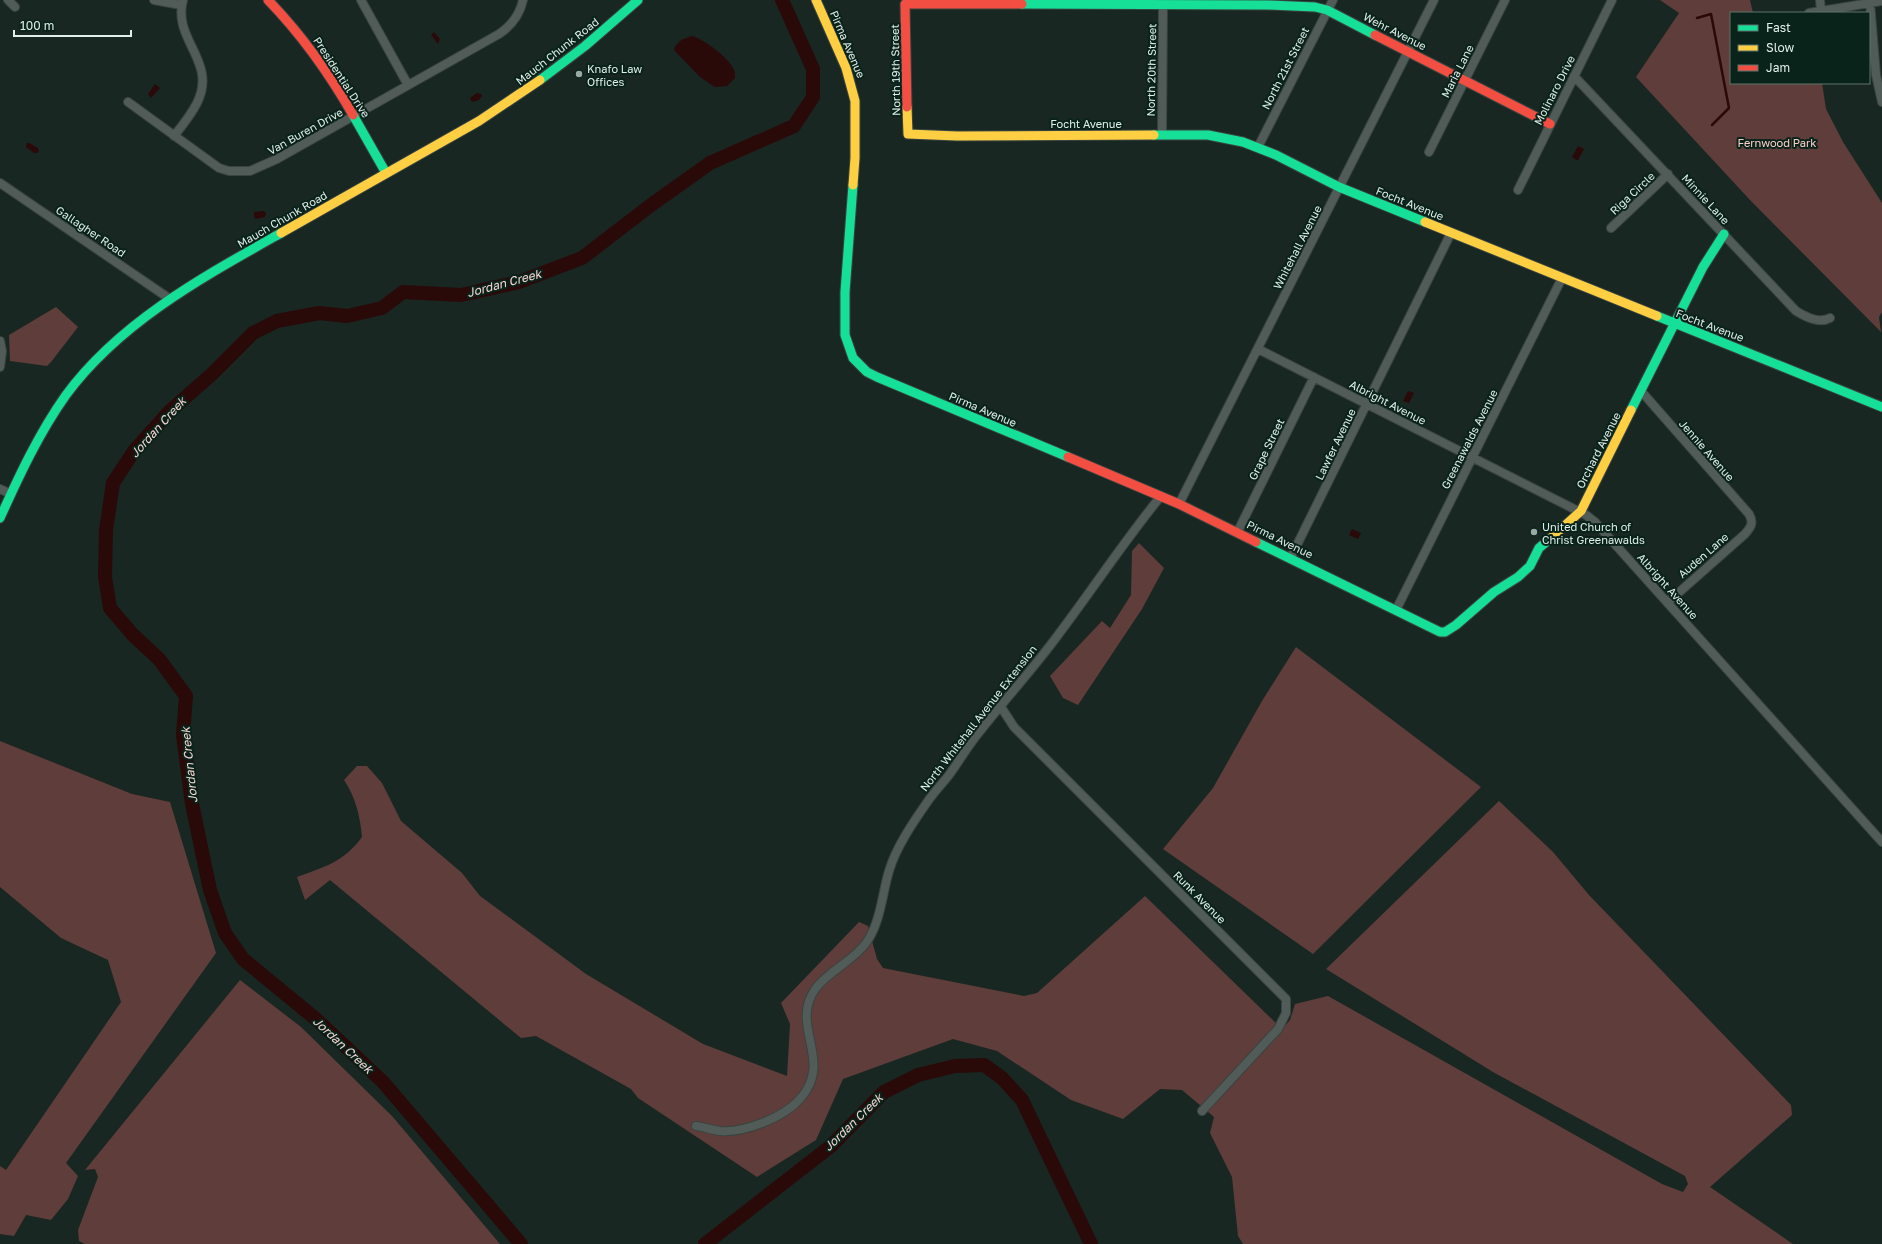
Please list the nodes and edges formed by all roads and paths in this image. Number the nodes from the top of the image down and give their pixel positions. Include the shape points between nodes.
1 (8, 0) edge
2 (154, 0) edge
3 (268, 0) edge
4 (361, 0) edge
5 (523, 0) edge
6 (638, 0) edge
7 (816, 0) edge
8 (1332, 0) edge
9 (1434, 0) edge
10 (1504, 0) edge
11 (1612, 0) edge
12 (1820, 0) edge
13 (1882, 1) edge
14 (182, 2) edge
15 (1870, 3) junction
16 (905, 4) joint
17 (1163, 5) junction
18 (15, 7) dead end
19 (1327, 10) junction
20 (1821, 11) junction
21 (1815, 12) edge
22 (1408, 51) junction
23 (1574, 76) junction
24 (1464, 80) junction
25 (408, 85) junction
26 (128, 102) dead end
27 (1882, 102) edge
28 (353, 116) junction
29 (1550, 124) junction
30 (908, 134) joint
31 (1162, 135) junction
32 (174, 136) junction
33 (1258, 147) junction
34 (1429, 152) dead end
35 (386, 173) junction
36 (1668, 174) junction
37 (0, 182) edge
38 (1339, 187) junction
39 (1518, 190) dead end
40 (1611, 228) dead end
41 (1451, 233) junction
42 (1724, 234) junction
43 (1562, 278) junction
44 (170, 299) junction
45 (1830, 318) dead end
46 (1675, 324) junction
47 (0, 341) edge
48 (1258, 348) junction
49 (0, 367) edge
50 (1314, 377) junction
51 (1641, 391) junction
52 (1368, 403) junction
53 (1882, 407) edge
54 (1473, 457) junction
55 (0, 489) edge
56 (11, 494) junction
57 (1161, 496) junction
58 (1179, 504) junction
59 (1581, 511) junction
60 (0, 518) edge
61 (1752, 524) joint
62 (1238, 531) junction
63 (1291, 557) junction
64 (1668, 602) junction
65 (1396, 610) junction
66 (1440, 632) joint
67 (1001, 707) junction
68 (1882, 842) edge
69 (1202, 1110) dead end
70 (696, 1126) dead end

1 - 18 street
2 - 14 street
3 - 28 street, Presidential Drive via 318,58
4 - 25 street
5 - 25 street, Van Buren Drive via 517,16 503,32
6 - 35 street, Mauch Chunk Road via 588,44 530,88 482,119
7 - 57 street, Pirma Avenue via 846,68 855,101 855,158 844,315 846,342 853,358 867,372 877,377
8 - 19 street, North 21st Street
9 - 22 street, Whitehall Avenue
10 - 24 street, Maria Lane
11 - 23 street, Molinaro Drive
12 - 20 street
13 - 15 street
14 - 32 street via 185,34 200,61 203,82 198,103
15 - 20 street
15 - 27 street via 1876,75
16 - 17 street, Wehr Avenue
16 - 30 street, North 19th Street
17 - 19 street, Wehr Avenue via 1269,5
17 - 31 street, North 20th Street
19 - 22 street, Wehr Avenue
19 - 33 street, North 21st Street
20 - 21 street
22 - 24 street, Wehr Avenue
22 - 38 street, Whitehall Avenue
23 - 29 street, Molinaro Drive
23 - 36 street, Minnie Lane
24 - 29 street, Wehr Avenue
24 - 34 street, Maria Lane
25 - 28 street, Van Buren Drive
26 - 32 street, Van Buren Drive
28 - 32 street, Van Buren Drive via 260,168 250,171 219,168
28 - 35 street, Presidential Drive
29 - 39 street, Molinaro Drive
30 - 31 street, Focht Avenue
31 - 33 street, Focht Avenue via 1224,137
33 - 38 street, Focht Avenue
35 - 44 street, Mauch Chunk Road via 310,215
36 - 40 street, Riga Circle
36 - 42 street, Minnie Lane
37 - 44 street, Gallagher Road
38 - 41 street, Focht Avenue
38 - 48 street, Whitehall Avenue
41 - 43 street, Focht Avenue
41 - 52 street, Lawfer Avenue
42 - 45 street, Minnie Lane via 1796,311 1812,319 1826,321
42 - 46 street, Orchard Avenue via 1703,267
43 - 46 street, Focht Avenue
43 - 54 street, Greenawalds Avenue
44 - 56 street, Mauch Chunk Road via 129,329 79,378 39,436
46 - 51 street, Orchard Avenue
46 - 53 street, Focht Avenue
47 - 49 street
48 - 50 street, Albright Avenue
48 - 58 street, Whitehall Avenue
50 - 52 street, Albright Avenue
50 - 62 street, Grape Street
51 - 59 street, Orchard Avenue
51 - 61 street, Jennie Avenue via 1749,514
52 - 54 street, Albright Avenue
52 - 63 street, Lawfer Avenue
54 - 59 street, Albright Avenue
54 - 65 street, Greenawalds Avenue
55 - 56 street
56 - 60 street, Mauch Chunk Road
57 - 58 street, Pirma Avenue
57 - 67 street, North Whitehall Avenue Extension via 1057,637
58 - 62 street, Pirma Avenue
59 - 64 street, Albright Avenue via 1595,522
59 - 66 street, Orchard Avenue via 1540,548 1530,566 1518,577 1494,592 1456,625 1445,632
61 - 64 street, Auden Lane via 1745,534
62 - 63 street, Pirma Avenue
63 - 65 street, Pirma Avenue
64 - 68 street, Albright Avenue
65 - 66 street, Pirma Avenue
67 - 69 street, Runk Avenue via 1014,727 1286,999 1286,1013 1278,1029
67 - 70 street, North Whitehall Avenue Extension via 935,792 901,845 889,871 881,904 866,942 816,988 809,1002 806,1017 815,1063 809,1088 785,1113 751,1127 722,1131

